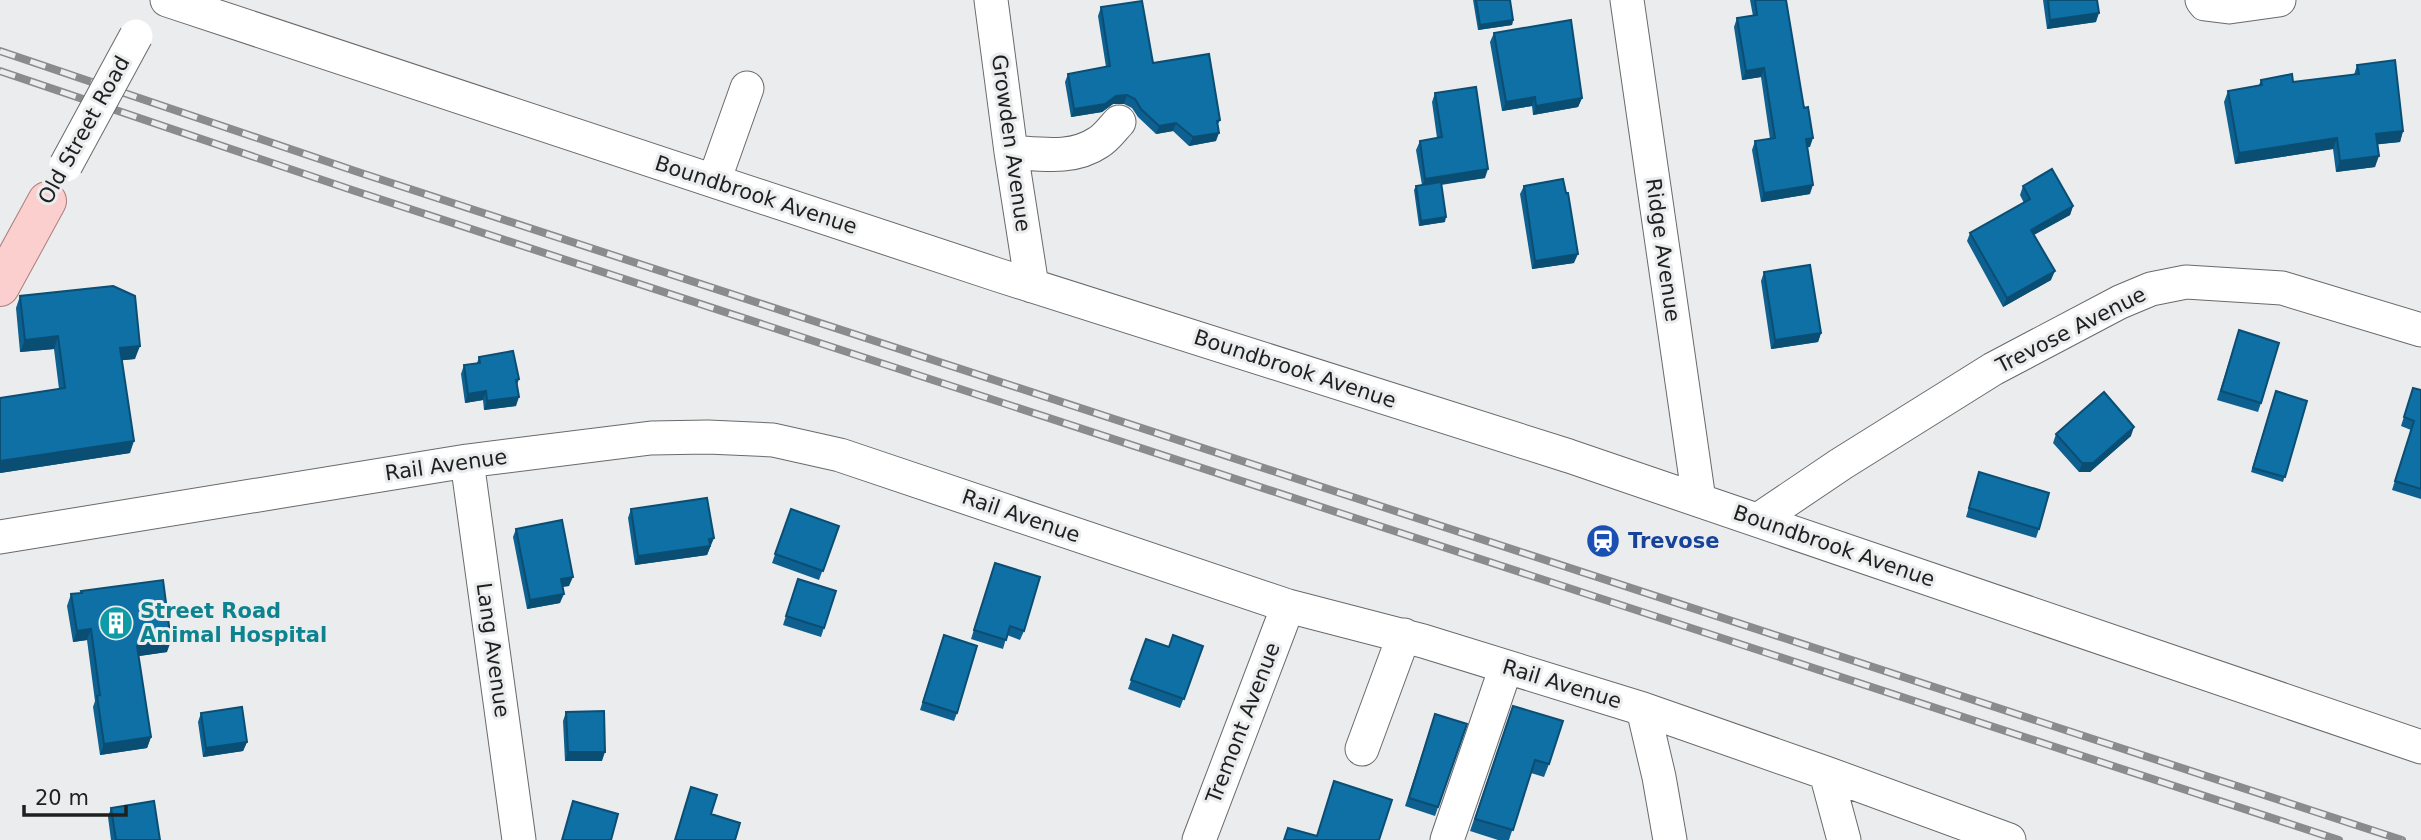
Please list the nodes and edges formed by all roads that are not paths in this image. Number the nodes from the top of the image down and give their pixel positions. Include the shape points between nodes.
1 (154, 0) edge
2 (167, 0) edge
3 (991, 0) edge
4 (1627, 0) edge
5 (2279, 0) edge
6 (2204, 2) edge
7 (747, 88) dead end
8 (1119, 122) dead end
9 (1011, 152) junction
10 (714, 181) junction
11 (47, 201) junction
12 (0, 251) edge
13 (1032, 286) junction
14 (0, 287) edge
15 (2421, 330) edge
16 (467, 461) junction
17 (1699, 500) junction
18 (1758, 520) junction
19 (0, 537) edge
20 (1287, 606) junction
21 (1404, 635) junction
22 (1506, 667) junction
23 (1643, 709) junction
24 (2421, 747) edge
25 (1362, 749) dead end
26 (1826, 773) junction
27 (519, 840) edge
28 (1199, 840) edge
29 (1447, 840) edge
30 (1670, 840) edge
31 (1844, 840) edge
32 (2009, 840) edge

1 - 11 street, Old Street Road, bridge
2 - 10 street, Boundbrook Avenue
3 - 9 street, Growden Avenue
4 - 17 street, Ridge Avenue
5 - 6 street via 2229,6
7 - 10 street
8 - 9 street via 1100,142 1080,152
9 - 13 street, Growden Avenue
10 - 13 street, Boundbrook Avenue
11 - 12 street, Old Street Road via 20,235
11 - 14 main road
13 - 17 street, Boundbrook Avenue
15 - 18 street, Trevose Avenue via 2282,288 2186,282 2151,289 1993,369
16 - 19 street, Rail Avenue
16 - 20 street, Rail Avenue via 651,438 773,440 840,455
16 - 27 street, Lang Avenue
17 - 18 street, Boundbrook Avenue
18 - 24 street, Boundbrook Avenue
20 - 21 street, Rail Avenue
20 - 28 street, Tremont Avenue
21 - 22 street, Rail Avenue
21 - 25 street
22 - 23 street, Rail Avenue
22 - 29 street
23 - 26 street, Rail Avenue
23 - 30 street
26 - 31 street
26 - 32 street, Rail Avenue

